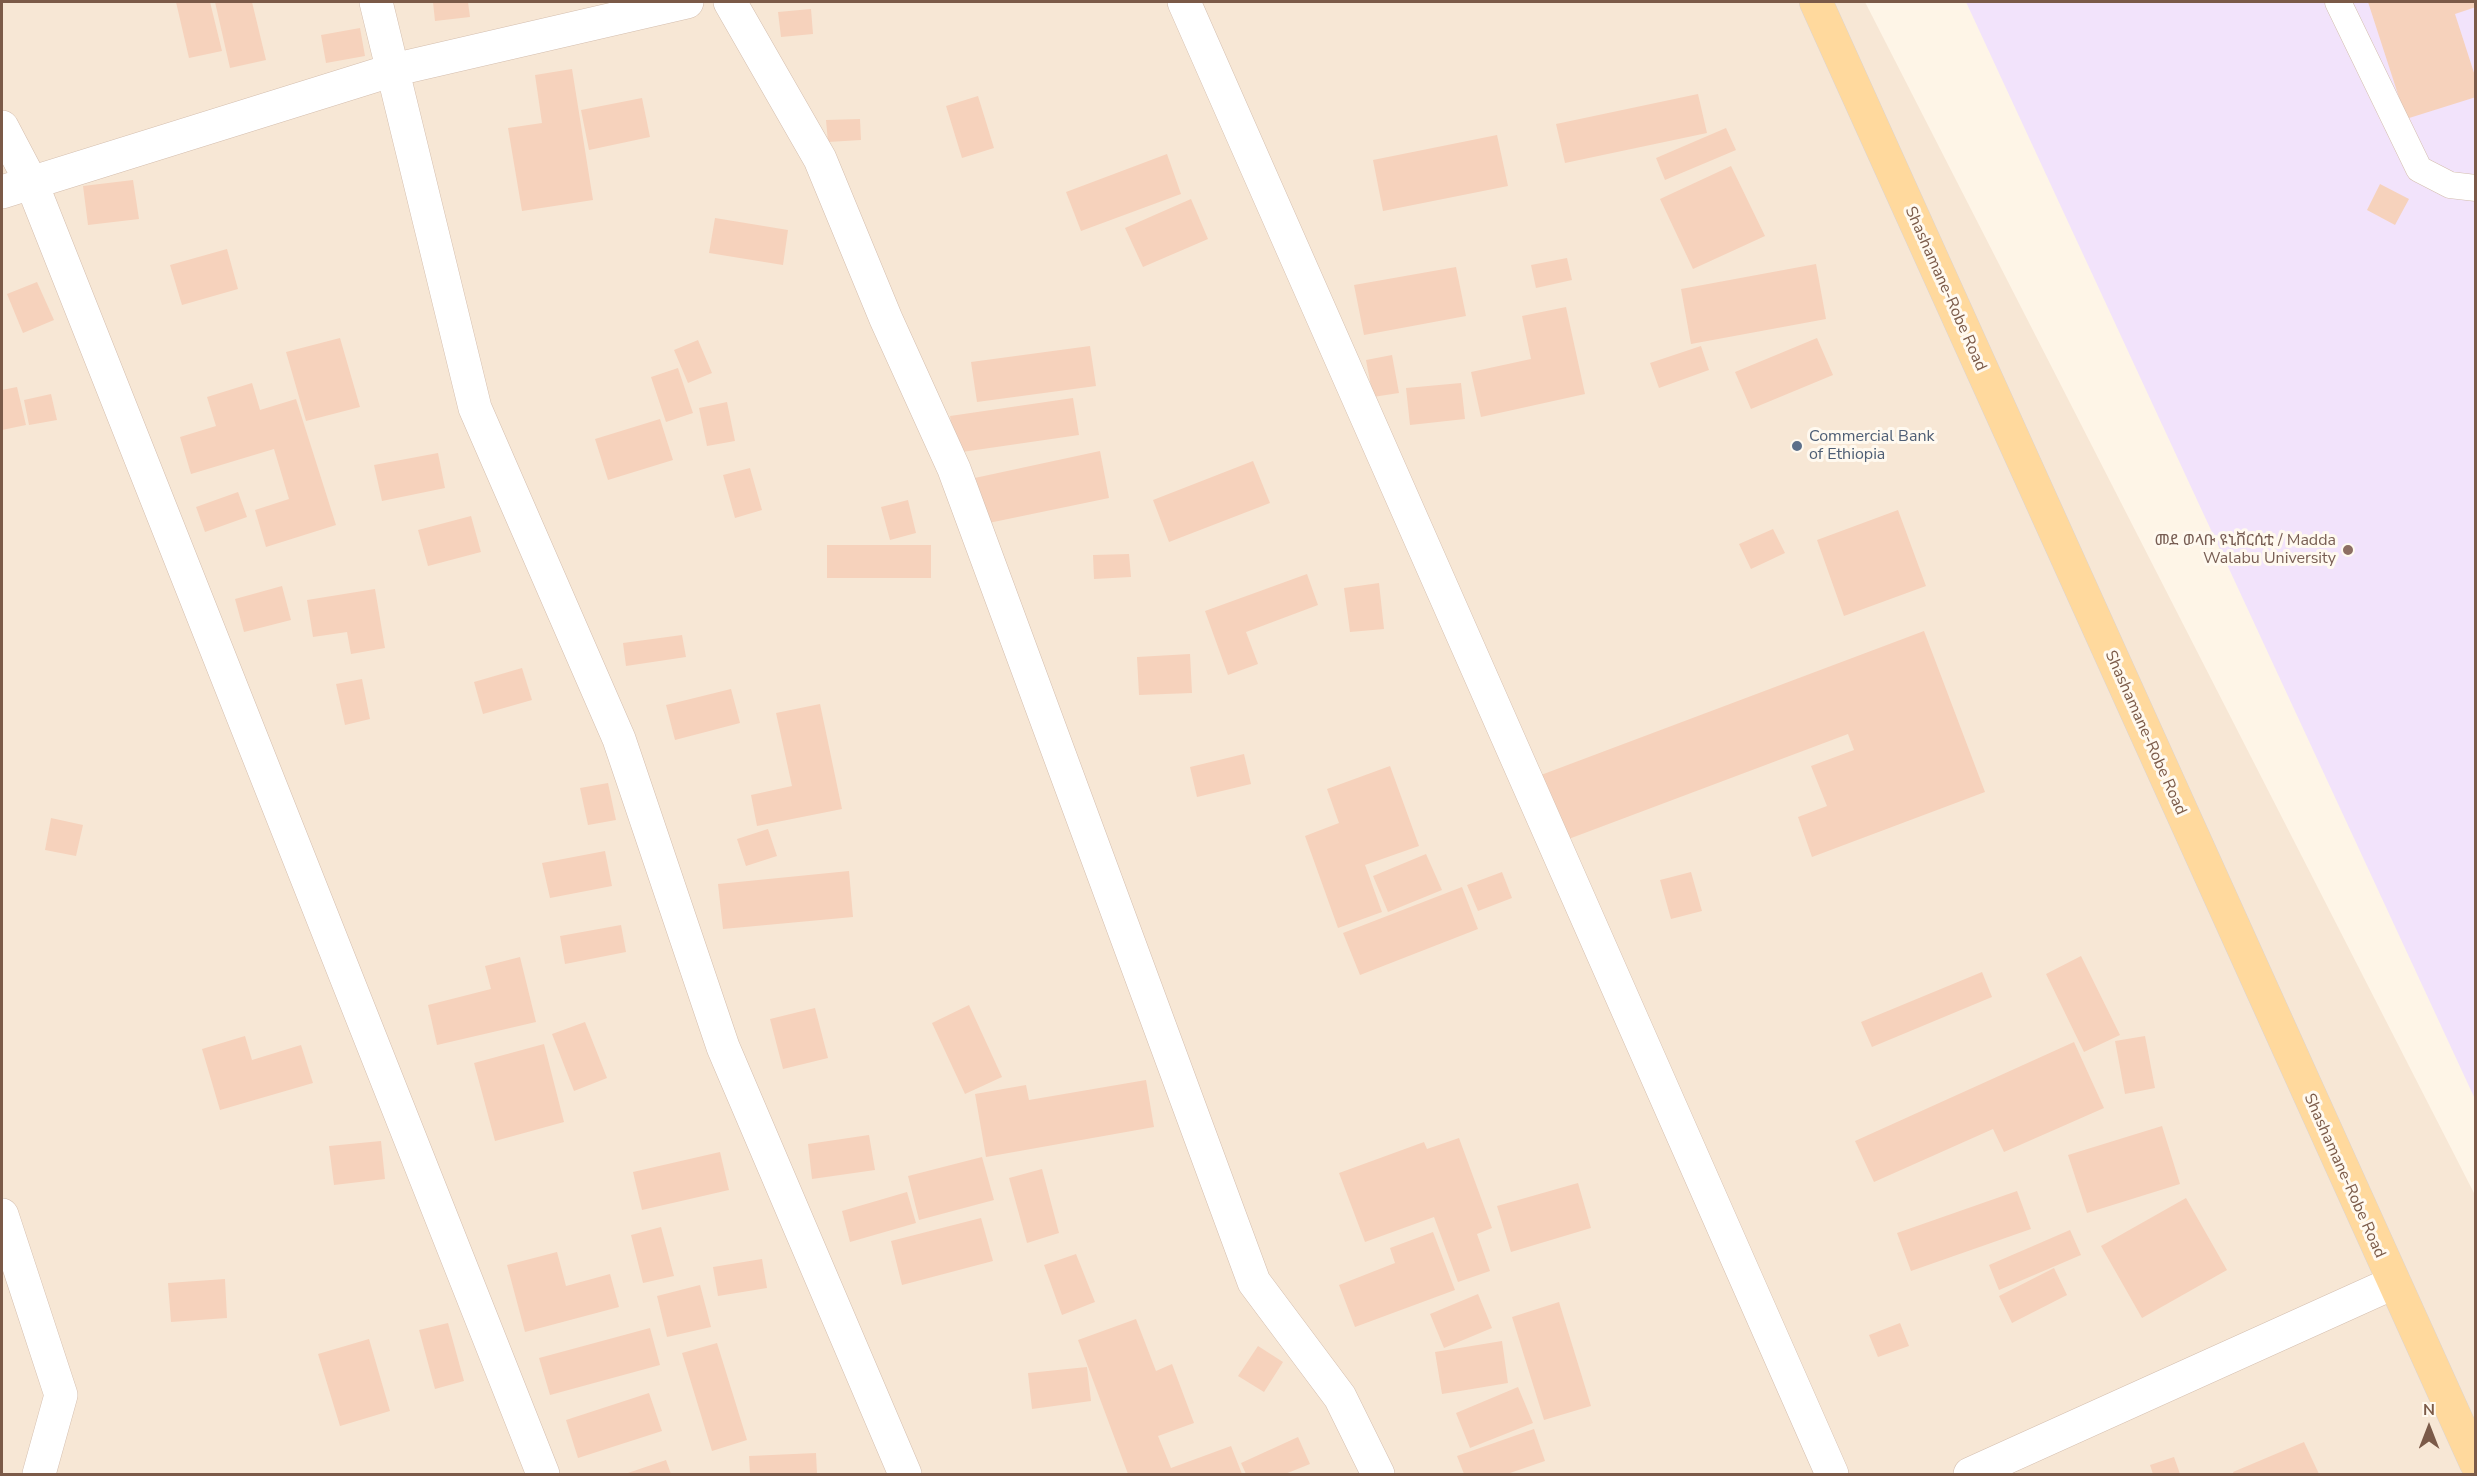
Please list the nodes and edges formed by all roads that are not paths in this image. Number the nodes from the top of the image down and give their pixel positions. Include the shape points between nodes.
1 (376, 2) edge
2 (687, 2) edge
3 (730, 2) edge
4 (1184, 2) edge
5 (1816, 2) edge
6 (2338, 2) edge
7 (393, 70) junction
8 (2, 128) edge
9 (16, 188) edge
10 (2475, 188) edge
11 (2, 1215) edge
12 (2392, 1283) junction
13 (2475, 1463) edge
14 (39, 1474) edge
15 (543, 1474) edge
16 (905, 1474) edge
17 (1378, 1474) edge
18 (1832, 1474) edge
19 (1970, 1474) edge

1 - 7 street
2 - 7 street
3 - 17 street via 820,159 886,319 954,468 1254,1282 1340,1397
4 - 18 street
5 - 12 main road, Shashamane-Robe Road
6 - 10 lane via 2419,169 2451,185
7 - 9 street
7 - 16 street via 475,408 619,739 723,1047
8 - 9 street
9 - 15 street
11 - 14 street via 61,1395
12 - 13 main road, Shashamane-Robe Road
12 - 19 street

